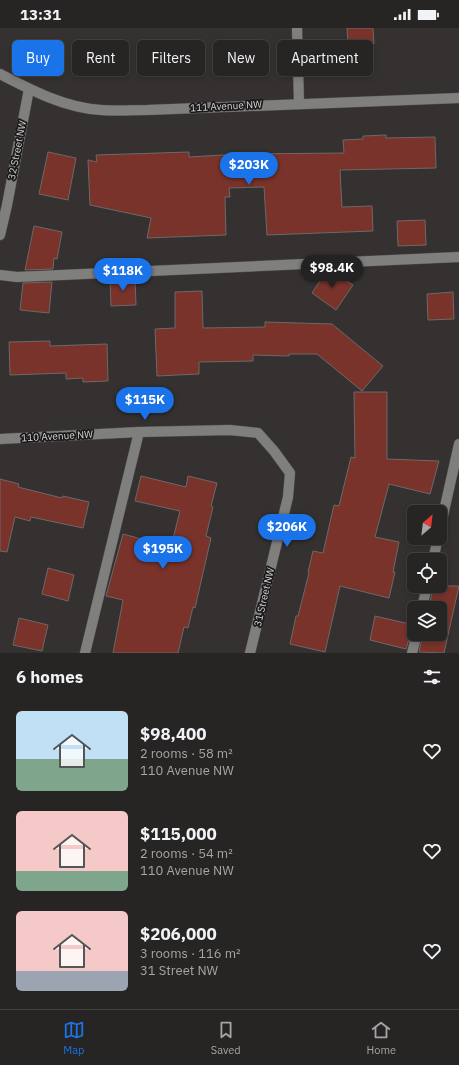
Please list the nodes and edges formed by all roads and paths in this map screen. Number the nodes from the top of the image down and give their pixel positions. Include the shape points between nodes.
1 (297, 28) edge
2 (0, 74) edge
3 (29, 89) junction
4 (459, 98) edge
5 (299, 103) junction
6 (4, 204) edge
7 (0, 235) edge
8 (459, 257) edge
9 (0, 275) edge
10 (138, 432) junction
11 (0, 439) edge
12 (459, 444) edge
13 (274, 451) joint
14 (445, 505) edge
15 (415, 641) edge
16 (85, 653) edge
17 (250, 653) edge
18 (412, 653) edge

1 - 5 street
2 - 3 street, 111 Avenue NW
3 - 5 street, 111 Avenue NW via 63,103 100,110
3 - 6 street, 32 Street NW
4 - 5 street, 111 Avenue NW
6 - 7 street, 32 Street NW
8 - 9 street via 17,277
10 - 11 street, 110 Avenue NW
10 - 13 street, 110 Avenue NW via 230,430 258,433
10 - 16 street
12 - 14 street
13 - 17 street, 31 Street NW via 290,473 288,497
15 - 18 street

